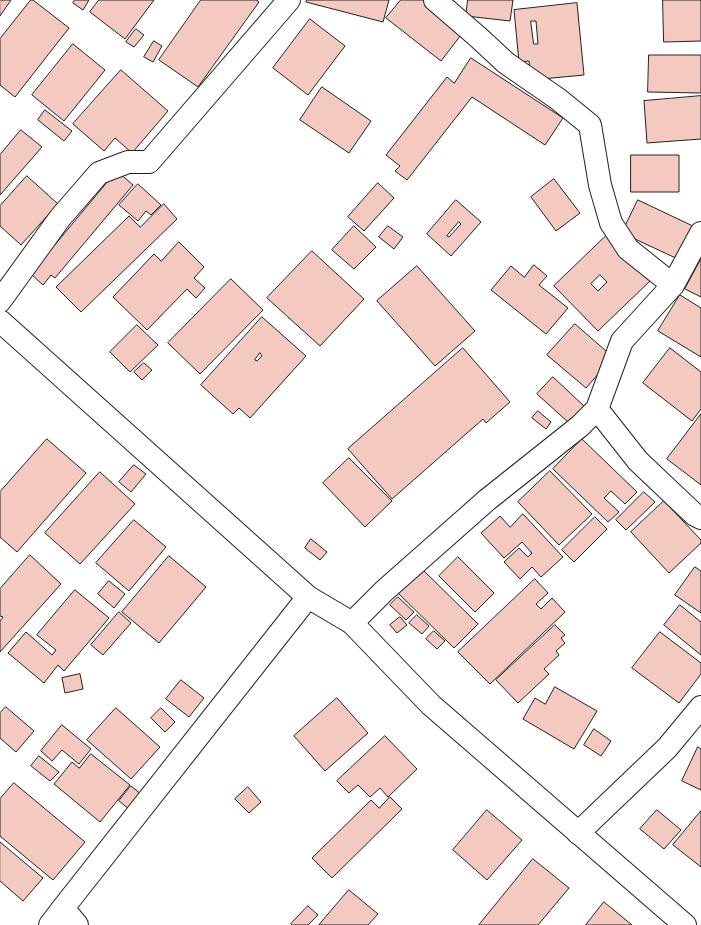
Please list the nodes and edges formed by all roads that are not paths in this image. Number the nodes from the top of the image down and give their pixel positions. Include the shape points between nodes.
1 (289, 0) edge
2 (434, 0) edge
3 (701, 233) edge
4 (673, 285) junction
5 (0, 301) edge
6 (0, 321) edge
7 (597, 409) junction
8 (701, 518) edge
9 (308, 597) junction
10 (352, 623) junction
11 (701, 707) edge
12 (578, 833) junction
13 (56, 916) edge
14 (77, 925) edge
15 (685, 925) edge

1 - 5 street via 149,162 128,162 99,173 60,218
2 - 4 street via 506,63 590,125 600,185 611,223 628,249
3 - 4 street
4 - 7 street via 622,340
6 - 9 street
7 - 8 street via 638,461 695,516
7 - 10 street via 580,426 487,500 384,591
9 - 10 street
9 - 13 street
10 - 12 street via 430,706
11 - 12 street via 667,748
12 - 15 street
13 - 14 street

